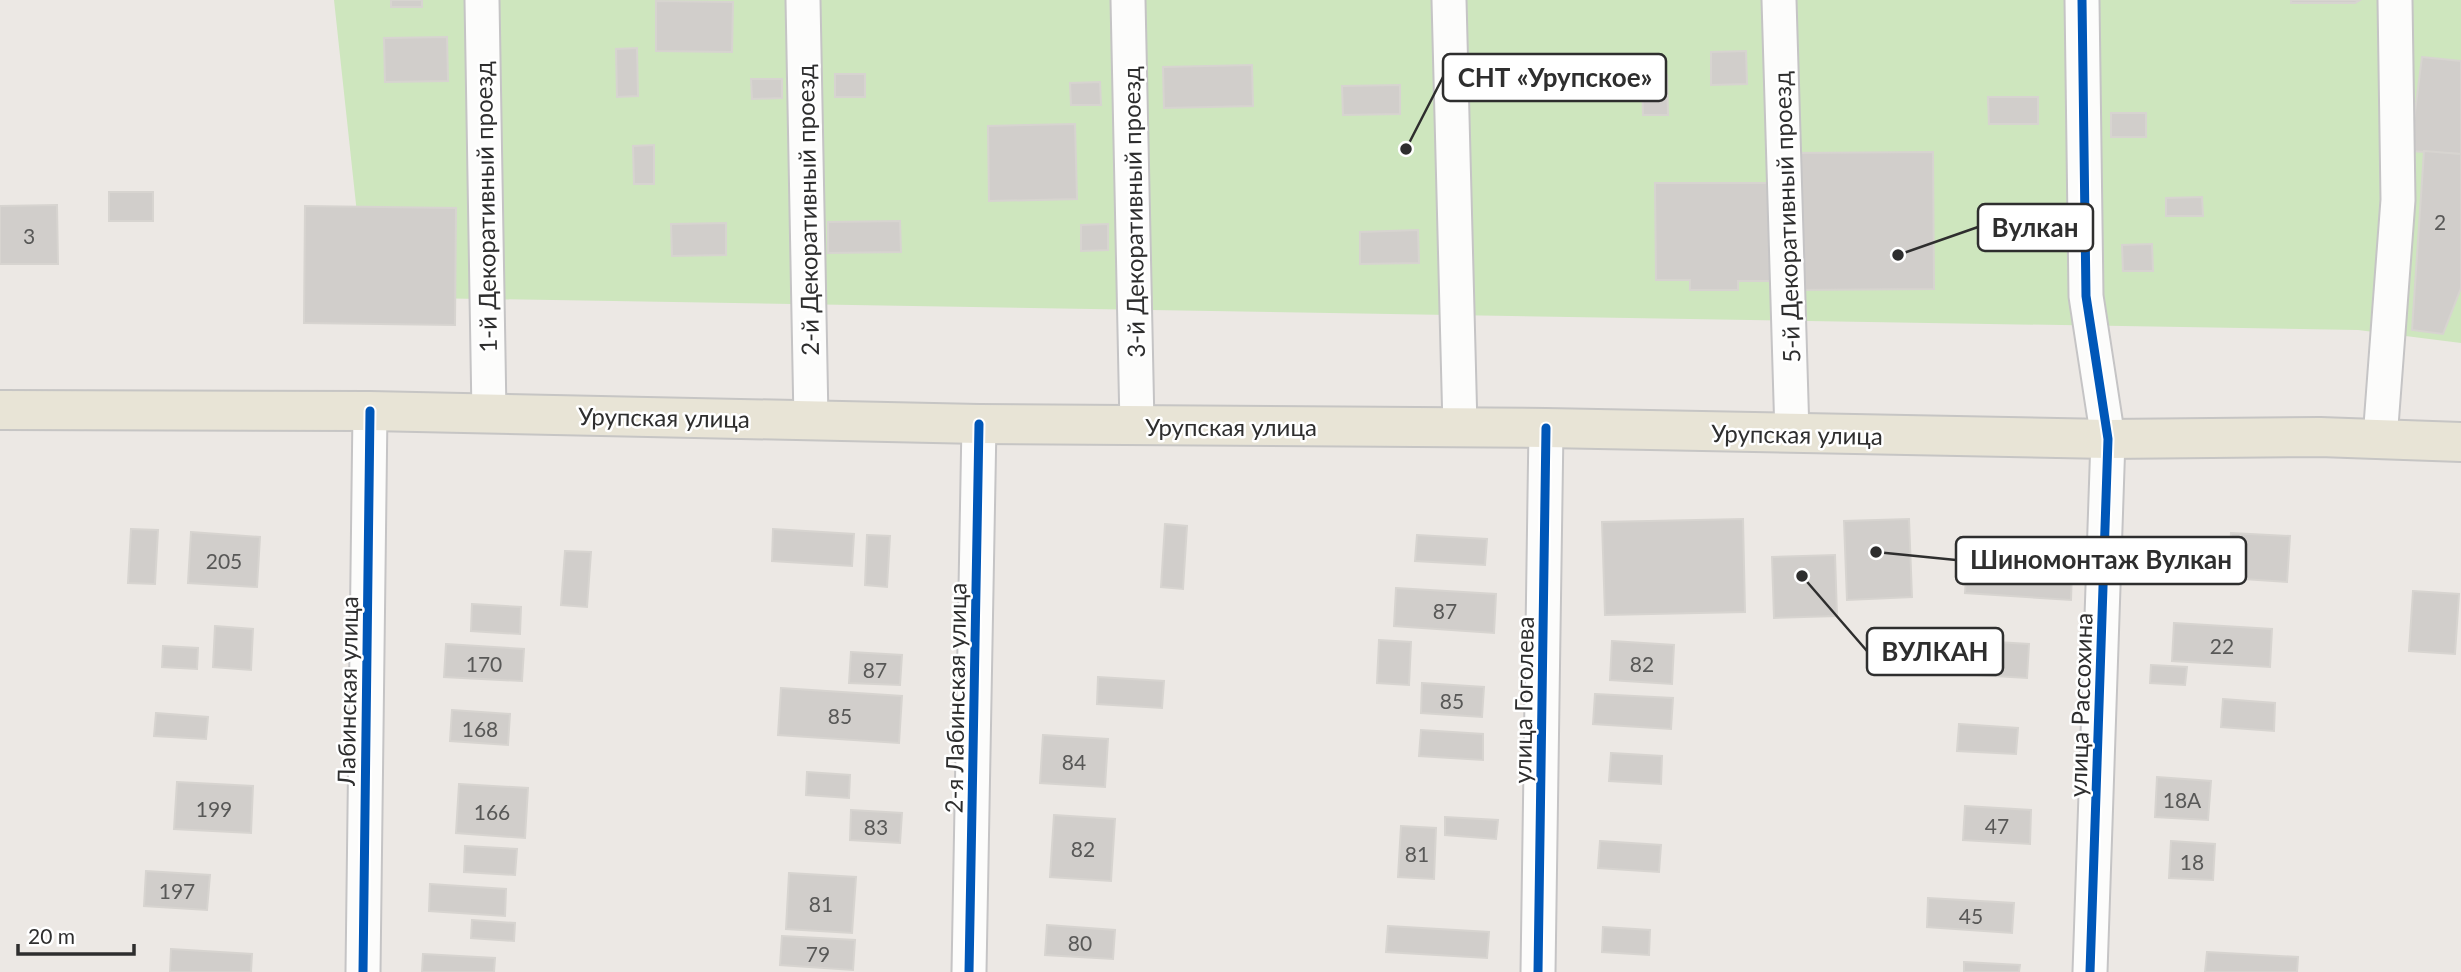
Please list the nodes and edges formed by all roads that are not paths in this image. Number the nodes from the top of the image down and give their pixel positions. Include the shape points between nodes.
1 (482, 0) edge
2 (803, 0) edge
3 (1128, 0) edge
4 (1449, 0) edge
5 (1779, 0) edge
6 (2082, 0) edge
7 (2395, 0) edge
8 (0, 410) edge
9 (370, 411) junction
10 (489, 413) junction
11 (811, 420) junction
12 (979, 424) junction
13 (1137, 425) junction
14 (1460, 427) junction
15 (1546, 428) junction
16 (1792, 434) junction
17 (2108, 439) junction
18 (2380, 439) junction
19 (2461, 442) edge
20 (363, 972) edge
21 (969, 972) edge
22 (1538, 972) edge
23 (2090, 972) edge

1 - 10 street, 1-й Декоративный проезд
2 - 11 street, 2-й Декоративный проезд
3 - 13 street, 3-й Декоративный проезд
4 - 14 street
5 - 16 street, 5-й Декоративный проезд
6 - 17 street, улица Рассохина via 2086,296
7 - 18 street via 2398,200
8 - 9 main road, Урупская улица
9 - 10 main road, Урупская улица
9 - 20 street, Лабинская улица
10 - 11 main road, Урупская улица
11 - 12 main road, Урупская улица
12 - 13 main road, Урупская улица
12 - 21 street, 2-я Лабинская улица
13 - 14 main road, Урупская улица
14 - 15 main road, Урупская улица
15 - 16 main road, Урупская улица
15 - 22 street, улица Гоголева
16 - 17 main road, Урупская улица
17 - 18 main road, Урупская улица
17 - 23 street, улица Рассохина
18 - 19 main road, Урупская улица

